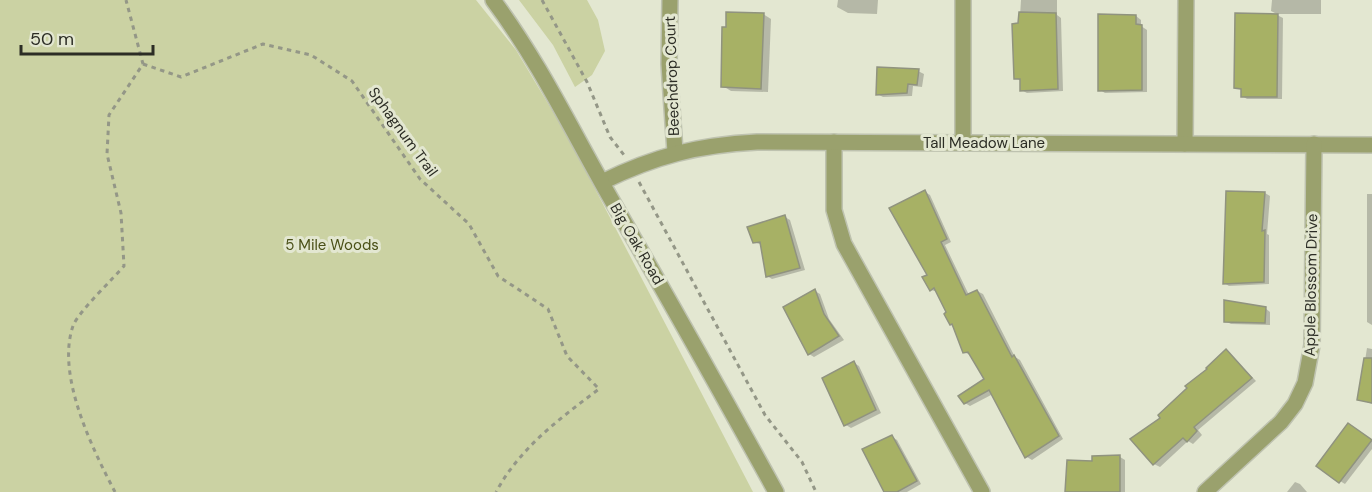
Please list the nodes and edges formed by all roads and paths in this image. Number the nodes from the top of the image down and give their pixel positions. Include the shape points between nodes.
1 (126, 0) edge
2 (493, 0) edge
3 (542, 0) edge
4 (670, 0) edge
5 (963, 0) edge
6 (1186, 0) edge
7 (143, 64) junction
8 (834, 142) junction
9 (963, 143) junction
10 (1185, 144) junction
11 (1314, 144) junction
12 (1372, 145) edge
13 (675, 152) junction
14 (631, 168) junction
15 (602, 182) junction
16 (115, 492) edge
17 (496, 492) edge
18 (776, 492) edge
19 (816, 492) edge
20 (982, 492) edge
21 (1205, 492) edge

1 - 7 path
2 - 15 street, Big Oak Road via 524,42
3 - 14 path via 587,82 610,137
4 - 13 street, Beechdrop Court via 669,64
5 - 9 street
6 - 10 street
7 - 16 path via 109,115 106,154 121,213 124,266 73,324 67,363 75,400
7 - 17 path, Sphagnum Trail via 181,77 263,44 311,56 352,81 420,179 470,224 498,276 548,309 567,356 599,389 555,422 510,466
8 - 9 street, Tall Meadow Lane
8 - 13 street, Tall Meadow Lane via 724,143
8 - 20 street via 834,210 844,244
9 - 10 street, Tall Meadow Lane
10 - 11 street, Tall Meadow Lane
11 - 12 street, Tall Meadow Lane
11 - 21 street, Apple Blossom Drive via 1312,345 1305,383 1281,422
13 - 14 street, Tall Meadow Lane
14 - 15 street, Tall Meadow Lane
14 - 19 path via 765,415 802,462
15 - 18 street, Big Oak Road

